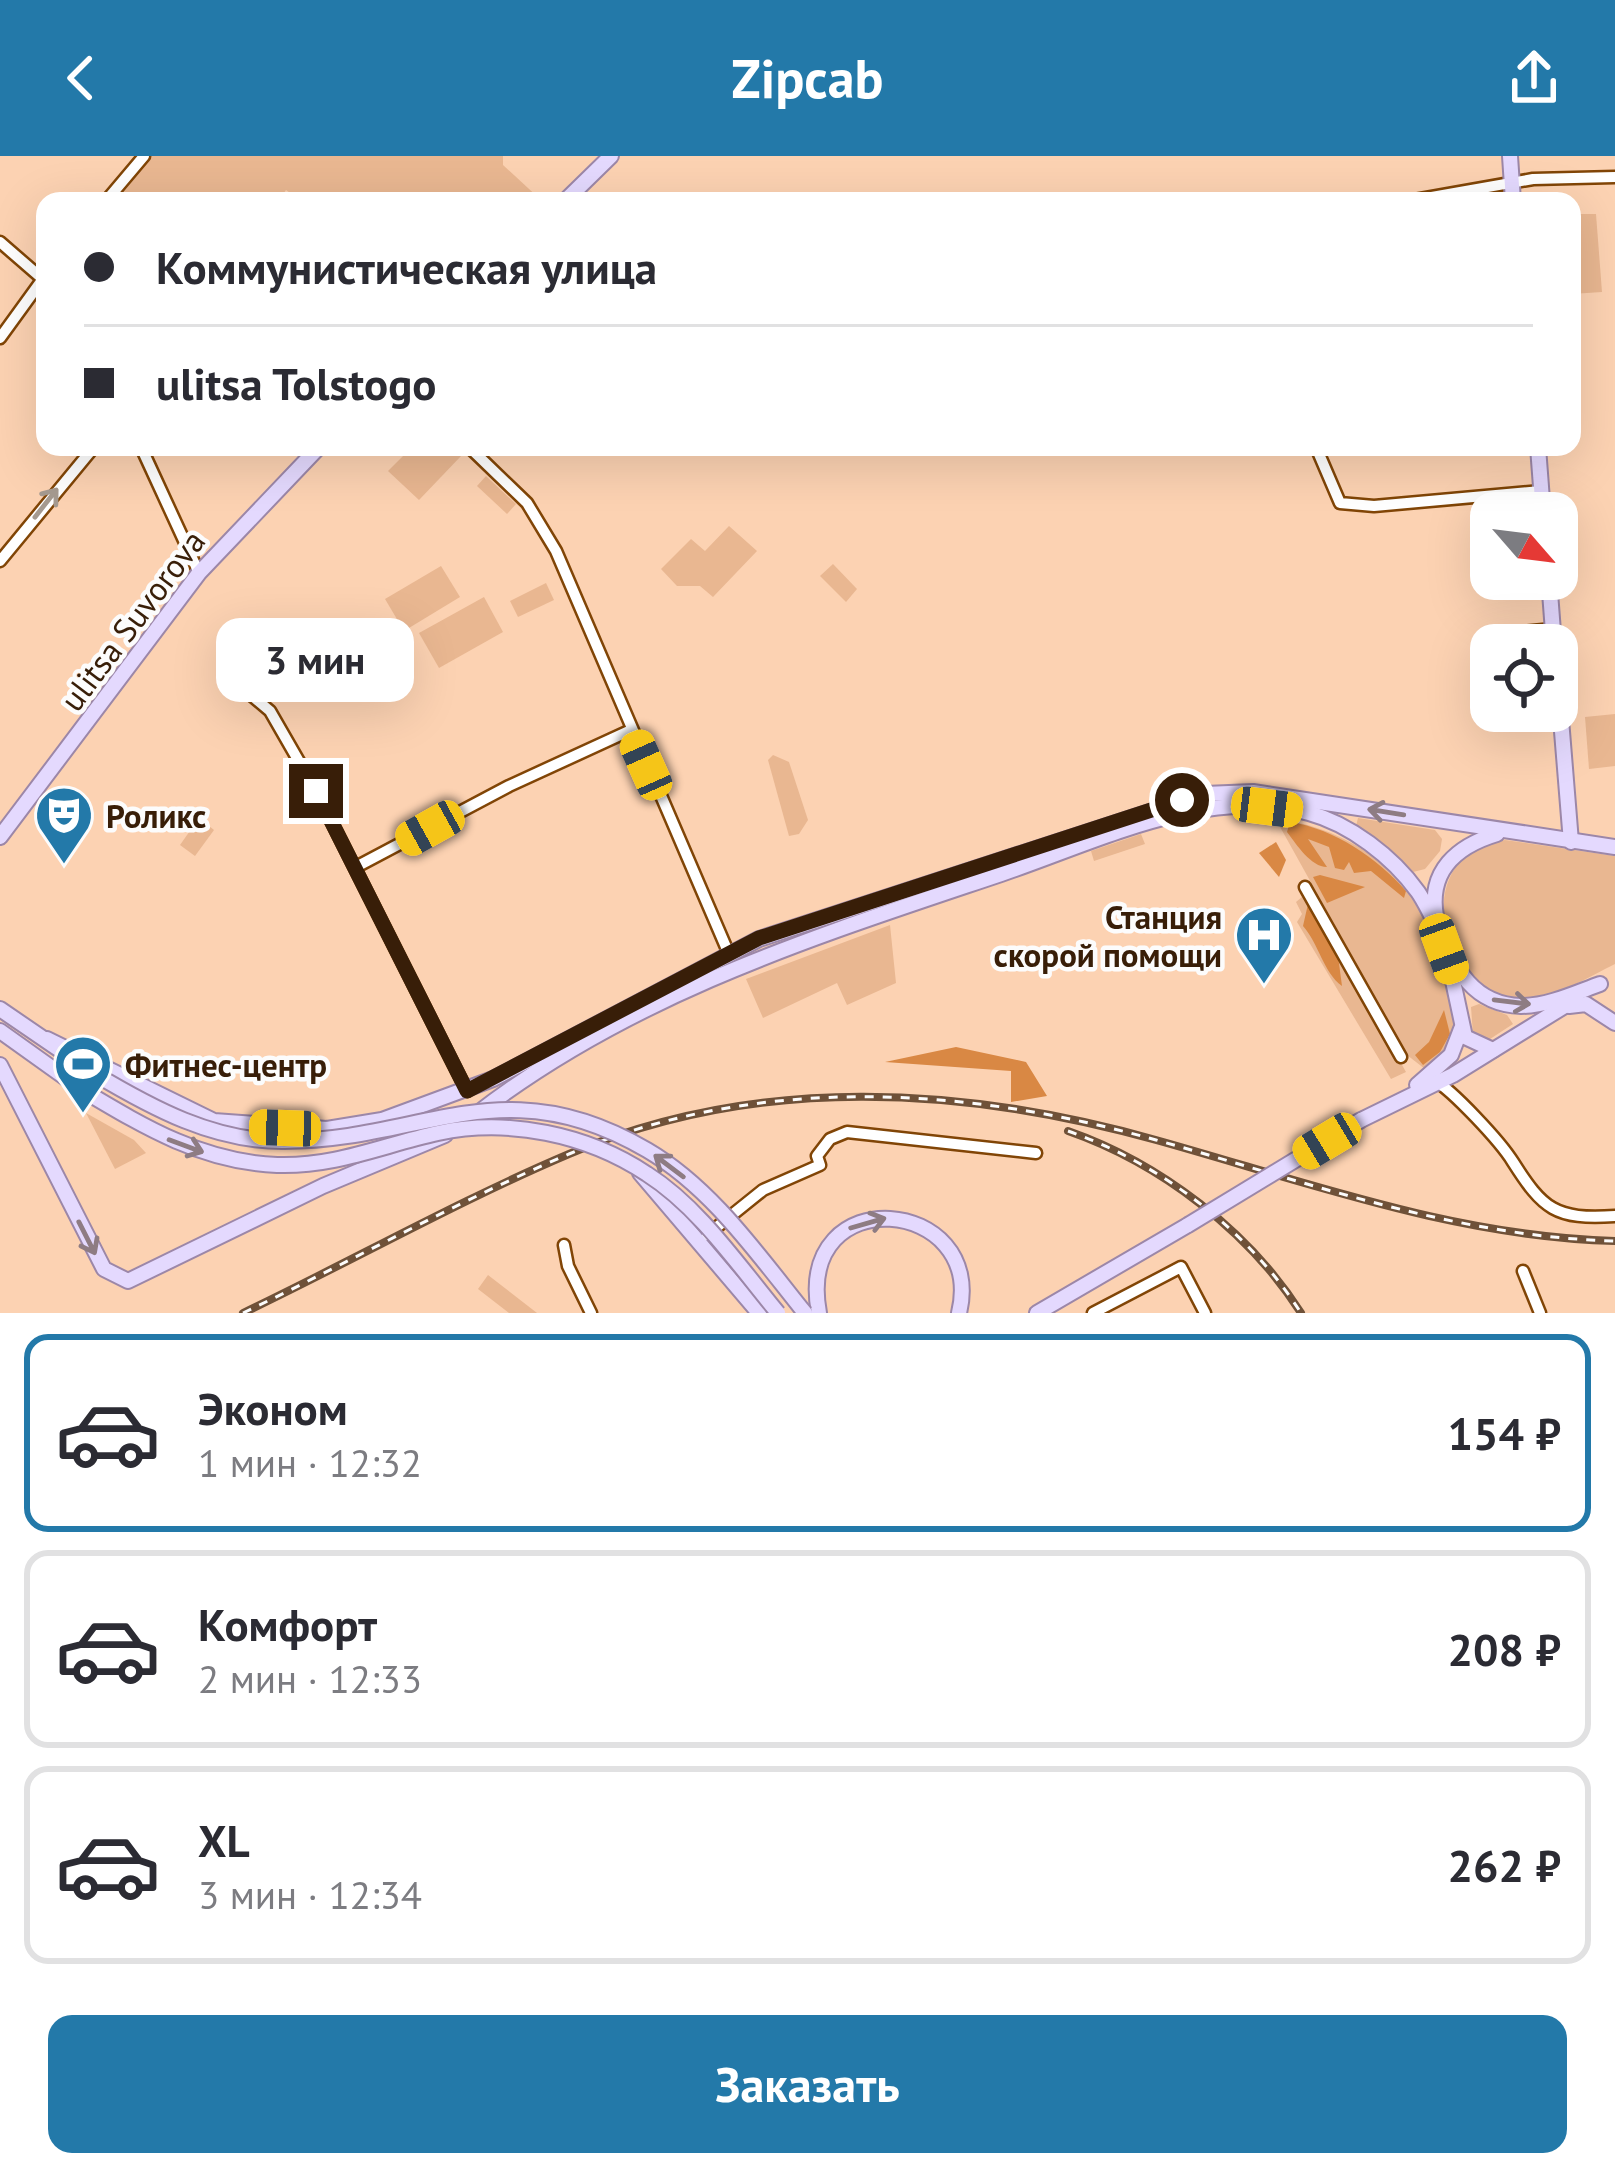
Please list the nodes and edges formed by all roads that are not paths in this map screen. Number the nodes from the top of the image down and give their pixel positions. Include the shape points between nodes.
1 (144, 156) edge
2 (610, 156) edge
3 (1510, 156) edge
4 (1615, 177) edge
5 (114, 192) edge
6 (574, 192) edge
7 (1512, 192) edge
8 (1518, 192) edge
9 (0, 242) edge
10 (36, 272) edge
11 (36, 290) edge
12 (0, 338) edge
13 (87, 456) edge
14 (145, 456) edge
15 (310, 456) edge
16 (478, 456) edge
17 (1320, 456) edge
18 (1539, 456) edge
19 (1541, 491) joint
20 (0, 561) edge
21 (199, 573) junction
22 (238, 684) dead end
23 (631, 730) junction
24 (1562, 732) edge
25 (1502, 832) junction
26 (0, 837) edge
27 (1570, 842) junction
28 (1615, 847) edge
29 (356, 867) junction
30 (1305, 887) dead end
31 (1444, 949) junction
32 (731, 960) junction
33 (1615, 976) edge
34 (1600, 984) junction
35 (0, 1009) edge
36 (1558, 1009) junction
37 (1615, 1023) edge
38 (1461, 1028) junction
39 (0, 1031) edge
40 (46, 1039) junction
41 (1492, 1050) junction
42 (1401, 1057) dead end
43 (0, 1065) edge
44 (1434, 1079) junction
45 (512, 1086) junction
46 (461, 1094) junction
47 (458, 1117) junction
48 (408, 1152) junction
49 (1036, 1153) dead end
50 (628, 1162) junction
51 (1615, 1216) edge
52 (564, 1245) dead end
53 (1523, 1271) dead end
54 (960, 1311) edge
55 (591, 1313) edge
56 (759, 1313) edge
57 (776, 1313) edge
58 (805, 1313) edge
59 (819, 1313) edge
60 (1037, 1313) edge
61 (1094, 1313) edge
62 (1205, 1313) edge
63 (1540, 1313) edge

1 - 5 street
2 - 6 main road
3 - 7 main road
4 - 8 street
9 - 10 street
11 - 12 street
20 -> 13 street
14 - 21 street
15 - 21 main road, ulitsa Suvorova
16 - 23 street via 527,503 556,550
17 - 19 street via 1340,503
18 - 19 main road
21 - 26 main road, ulitsa Suvorova
22 - 29 street via 270,711
23 - 29 street
23 - 32 street
24 - 27 main road
25 - 27 main road
25 - 31 main road via 1467,844 1436,882
25 -> 32 main road via 1227,791 790,927
27 - 28 main road
29 - 46 street via 458,1064
30 - 42 street
31 - 32 main road via 1417,891 1358,837 1315,815 1236,806 1161,820
31 -> 34 main road via 1475,989 1502,1003 1537,1005
31 - 38 main road
32 - 45 main road
32 - 46 main road
33 - 34 main road
34 - 36 main road
35 - 40 main road
36 - 37 main road via 1586,1004
36 - 41 main road
38 - 41 main road
38 - 44 main road
39 -> 50 main road, bridge via 171,1142 251,1162 336,1161 491,1128 552,1133
40 - 46 main road via 171,1105 242,1127 335,1129
58 -> 40 main road, bridge via 693,1183 596,1126 554,1113 483,1109 343,1136 248,1139 183,1120
41 - 44 main road
43 -> 48 main road via 89,1244 118,1278 140,1279
44 - 51 street via 1510,1157 1533,1197 1572,1214
44 - 60 main road, bridge
45 - 47 main road
45 - 48 main road
46 - 47 main road
47 - 48 main road
49 - 57 street via 847,1132 830,1139 817,1156 820,1166 763,1190 707,1234
50 - 56 main road, bridge
50 - 57 main road, bridge via 679,1198
52 - 55 street
53 - 63 street
59 -> 54 main road via 817,1282 834,1240 879,1217 919,1225 949,1251 959,1270
61 - 62 street via 1180,1267

